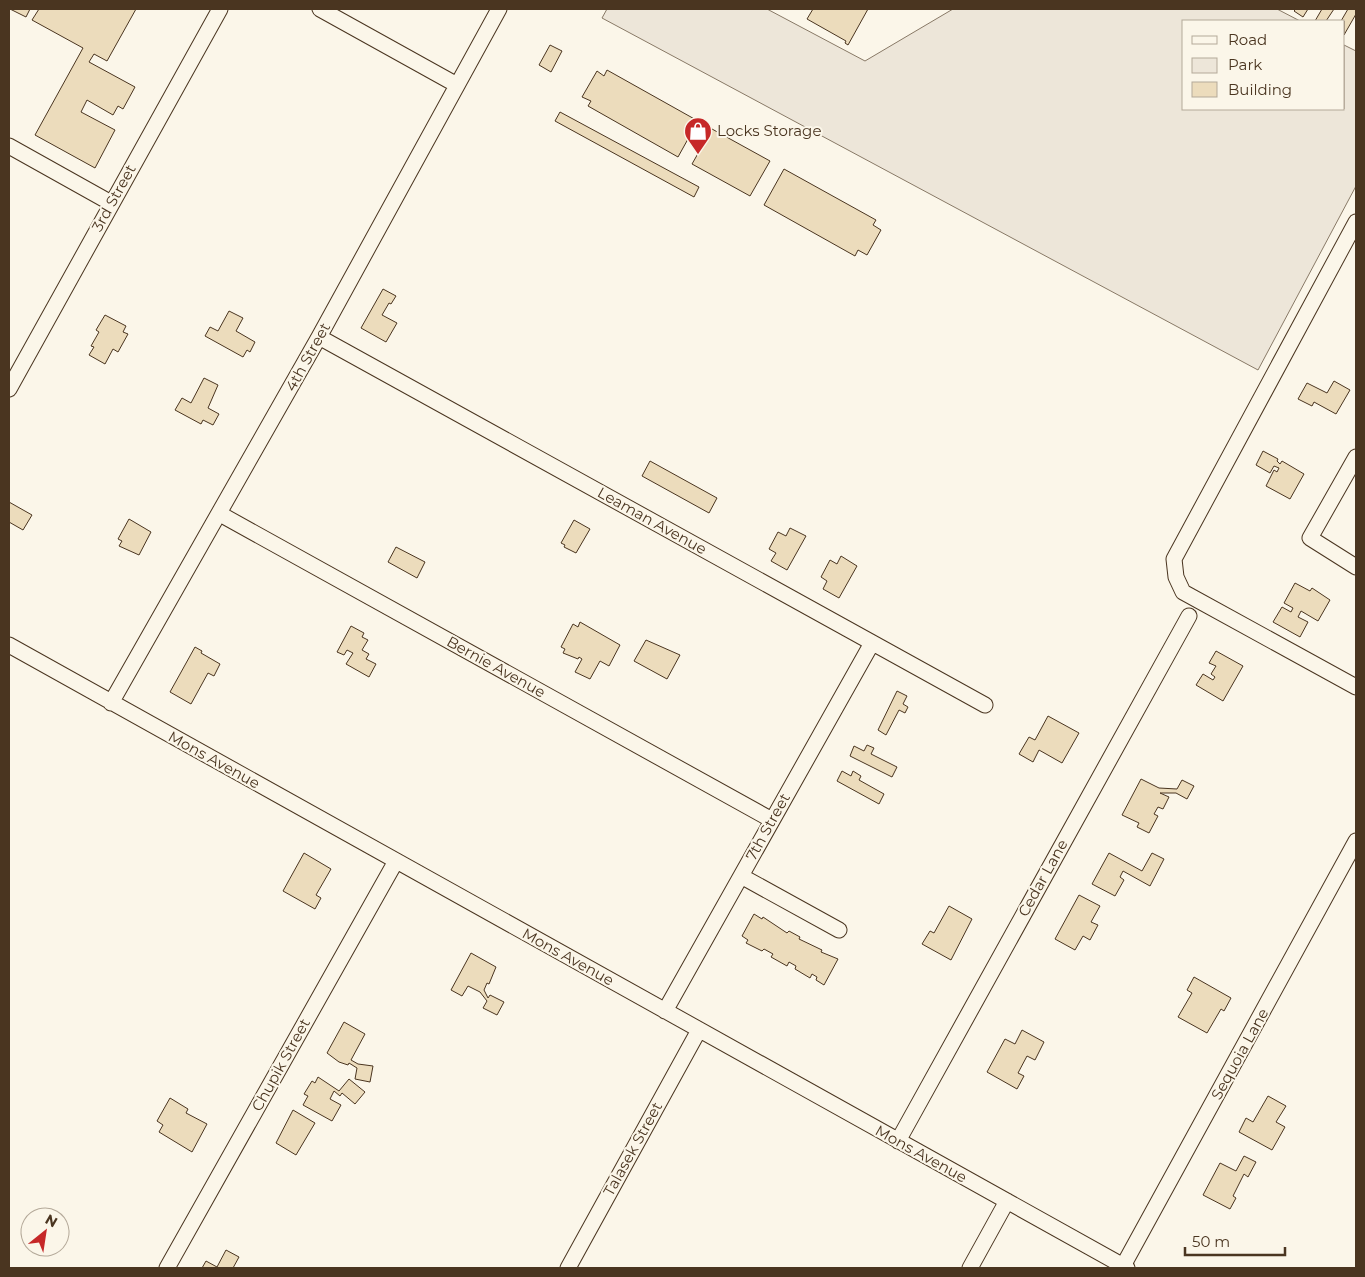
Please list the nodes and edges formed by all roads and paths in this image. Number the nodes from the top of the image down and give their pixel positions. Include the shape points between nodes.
1 (220, 9) edge
2 (320, 9) edge
3 (499, 9) edge
4 (457, 85) junction
5 (9, 146) edge
6 (111, 203) junction
7 (1356, 222) edge
8 (319, 336) junction
9 (9, 389) edge
10 (1356, 457) edge
11 (220, 514) junction
12 (1356, 566) edge
13 (1189, 616) dead end
14 (872, 642) junction
15 (9, 645) edge
16 (1356, 686) edge
17 (112, 702) junction
18 (985, 705) dead end
19 (772, 820) junction
20 (1356, 841) edge
21 (396, 861) junction
22 (741, 876) junction
23 (839, 930) dead end
24 (665, 1011) junction
25 (699, 1030) junction
26 (898, 1141) junction
27 (1007, 1201) junction
28 (1125, 1267) edge
29 (167, 1268) edge
30 (568, 1268) edge
31 (970, 1268) edge

1 - 6 street, 3rd Street
2 - 4 street
3 - 4 street, 4th Street
4 - 8 street, 4th Street
5 - 6 street
6 - 9 street, 3rd Street
7 - 16 street via 1174,559 1176,577 1183,592
8 - 11 street, 4th Street
8 - 14 street, Leaman Avenue
10 - 12 street via 1310,538
11 - 17 street, 4th Street
11 - 19 street, Bernie Avenue
13 - 26 street, Cedar Lane
14 - 18 street, Leaman Avenue
14 - 19 street, 7th Street
15 - 17 street, Mons Avenue
17 - 21 street, Mons Avenue
19 - 22 street, 7th Street
20 - 28 street, Sequoia Lane
21 - 24 street, Mons Avenue
21 - 29 street, Chupik Street
22 - 23 street
22 - 24 street, 7th Street
24 - 25 street, Mons Avenue
25 - 26 street, Mons Avenue
25 - 30 street, Talasek Street
26 - 27 street, Mons Avenue
27 - 28 street, Mons Avenue
27 - 31 street

